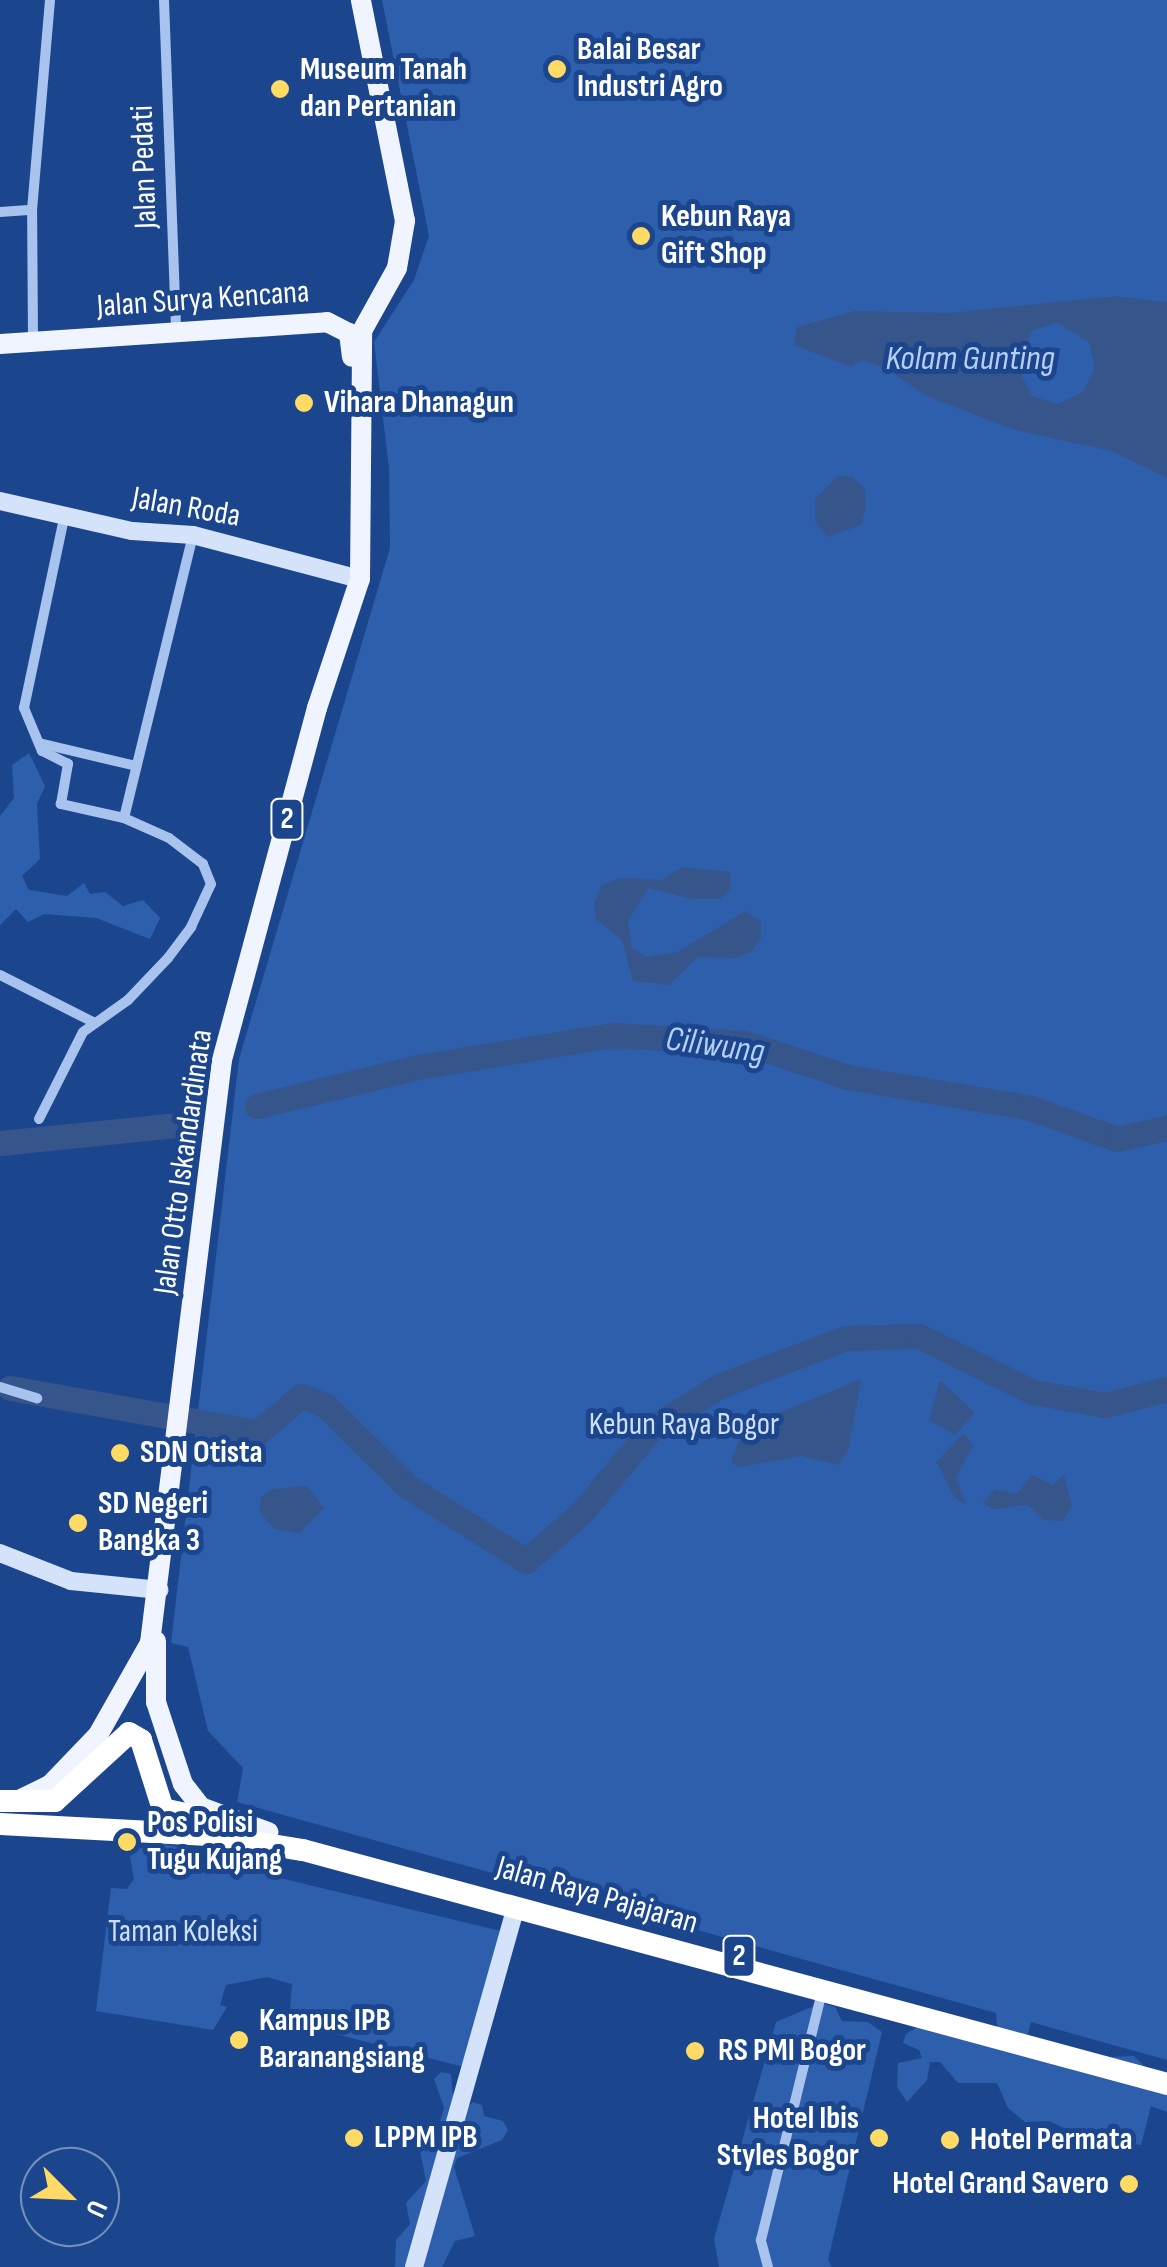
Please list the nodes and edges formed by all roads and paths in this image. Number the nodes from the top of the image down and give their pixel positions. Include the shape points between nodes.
1 (50, 0) edge
2 (164, 0) edge
3 (361, 0) edge
4 (32, 210) junction
5 (0, 212) edge
6 (176, 333) junction
7 (34, 340) junction
8 (0, 344) edge
9 (361, 388) junction
10 (0, 500) edge
11 (66, 512) junction
12 (193, 535) junction
13 (360, 580) junction
14 (39, 744) junction
15 (136, 766) junction
16 (124, 818) junction
17 (0, 974) edge
18 (93, 1022) junction
19 (39, 1119) dead end
20 (0, 1388) edge
21 (37, 1398) dead end
22 (0, 1553) edge
23 (160, 1587) junction
24 (9, 1801) edge
25 (167, 1821) junction
26 (0, 1824) edge
27 (268, 1832) junction
28 (303, 1850) junction
29 (516, 1906) junction
30 (822, 1990) junction
31 (1167, 2071) edge
32 (1167, 2084) edge
33 (414, 2267) edge
34 (768, 2267) edge

1 - 4 street
2 - 6 street, Jalan Pedati
3 - 9 main road, Jalan Otto Iskandardinata / 2 via 405,221 397,268 362,330
4 - 5 street
4 - 7 street
6 - 7 main road, Jalan Surya Kencana
6 - 9 main road, Jalan Surya Kencana via 340,324 349,333
7 - 8 main road, Jalan Surya Kencana
9 - 13 main road, Jalan Otto Iskandardinata / 2 via 366,528
10 - 11 street, Jalan Roda
11 - 12 street, Jalan Roda via 132,531
11 - 14 street via 24,708
12 - 13 street, Jalan Roda
12 - 15 street
13 - 23 main road, Jalan Otto Iskandardinata / 2 via 222,1060
14 - 15 street
14 - 16 street via 68,764 61,804
15 - 16 street
16 - 18 street via 190,852 211,884 168,958 128,1000
17 - 18 street
18 - 19 street
20 - 21 street
22 - 23 street via 71,1581
23 - 24 main road, Jalan Otto Iskandardinata / 2 via 150,1643 116,1709 50,1785
23 - 27 main road, Jalan Otto Iskandardinata / 2 via 156,1702 184,1784 215,1814
24 - 25 highway, 2 via 55,1800 117,1739 135,1734
25 - 26 highway, Jalan Raya Pajajaran / 2
25 - 27 highway
25 - 28 highway, Jalan Raya Pajajaran / 2
27 - 28 highway
27 - 31 highway, 2
28 - 29 highway, Jalan Raya Pajajaran / 2
29 - 30 highway, Jalan Raya Pajajaran / 2
29 - 33 street
30 - 32 highway, Jalan Raya Pajajaran / 2
30 - 34 street via 761,2240

